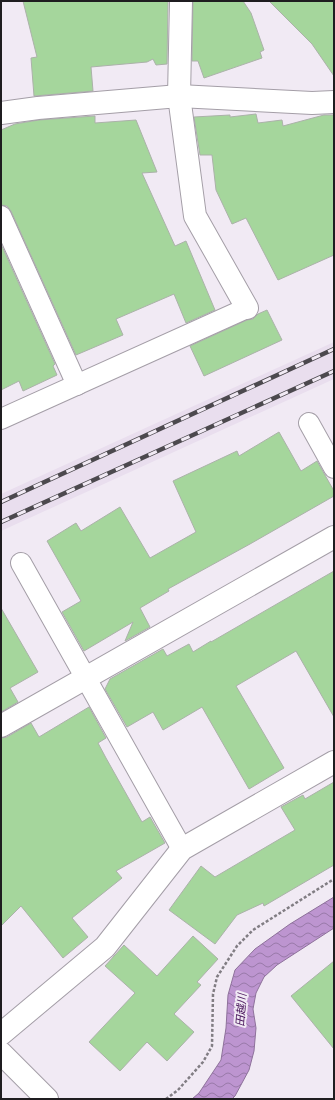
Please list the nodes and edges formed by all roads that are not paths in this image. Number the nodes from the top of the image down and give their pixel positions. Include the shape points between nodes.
1 (182, 1) edge
2 (179, 96) junction
3 (334, 102) edge
4 (1, 113) edge
5 (1, 216) edge
6 (247, 308) joint
7 (77, 385) junction
8 (1, 420) edge
9 (309, 423) dead end
10 (334, 468) edge
11 (334, 537) edge
12 (21, 563) dead end
13 (85, 679) junction
14 (1, 726) edge
15 (334, 762) edge
16 (182, 849) junction
17 (1, 1034) edge
18 (1, 1053) edge
19 (46, 1099) edge

1 - 2 street
2 - 3 street
2 - 4 street
2 - 6 street via 195,216
5 - 7 lane
6 - 7 lane
7 - 8 lane
9 - 10 lane
11 - 13 street
12 - 13 lane
13 - 14 street
13 - 16 lane
15 - 16 street
16 - 17 street via 105,947
18 - 19 street

